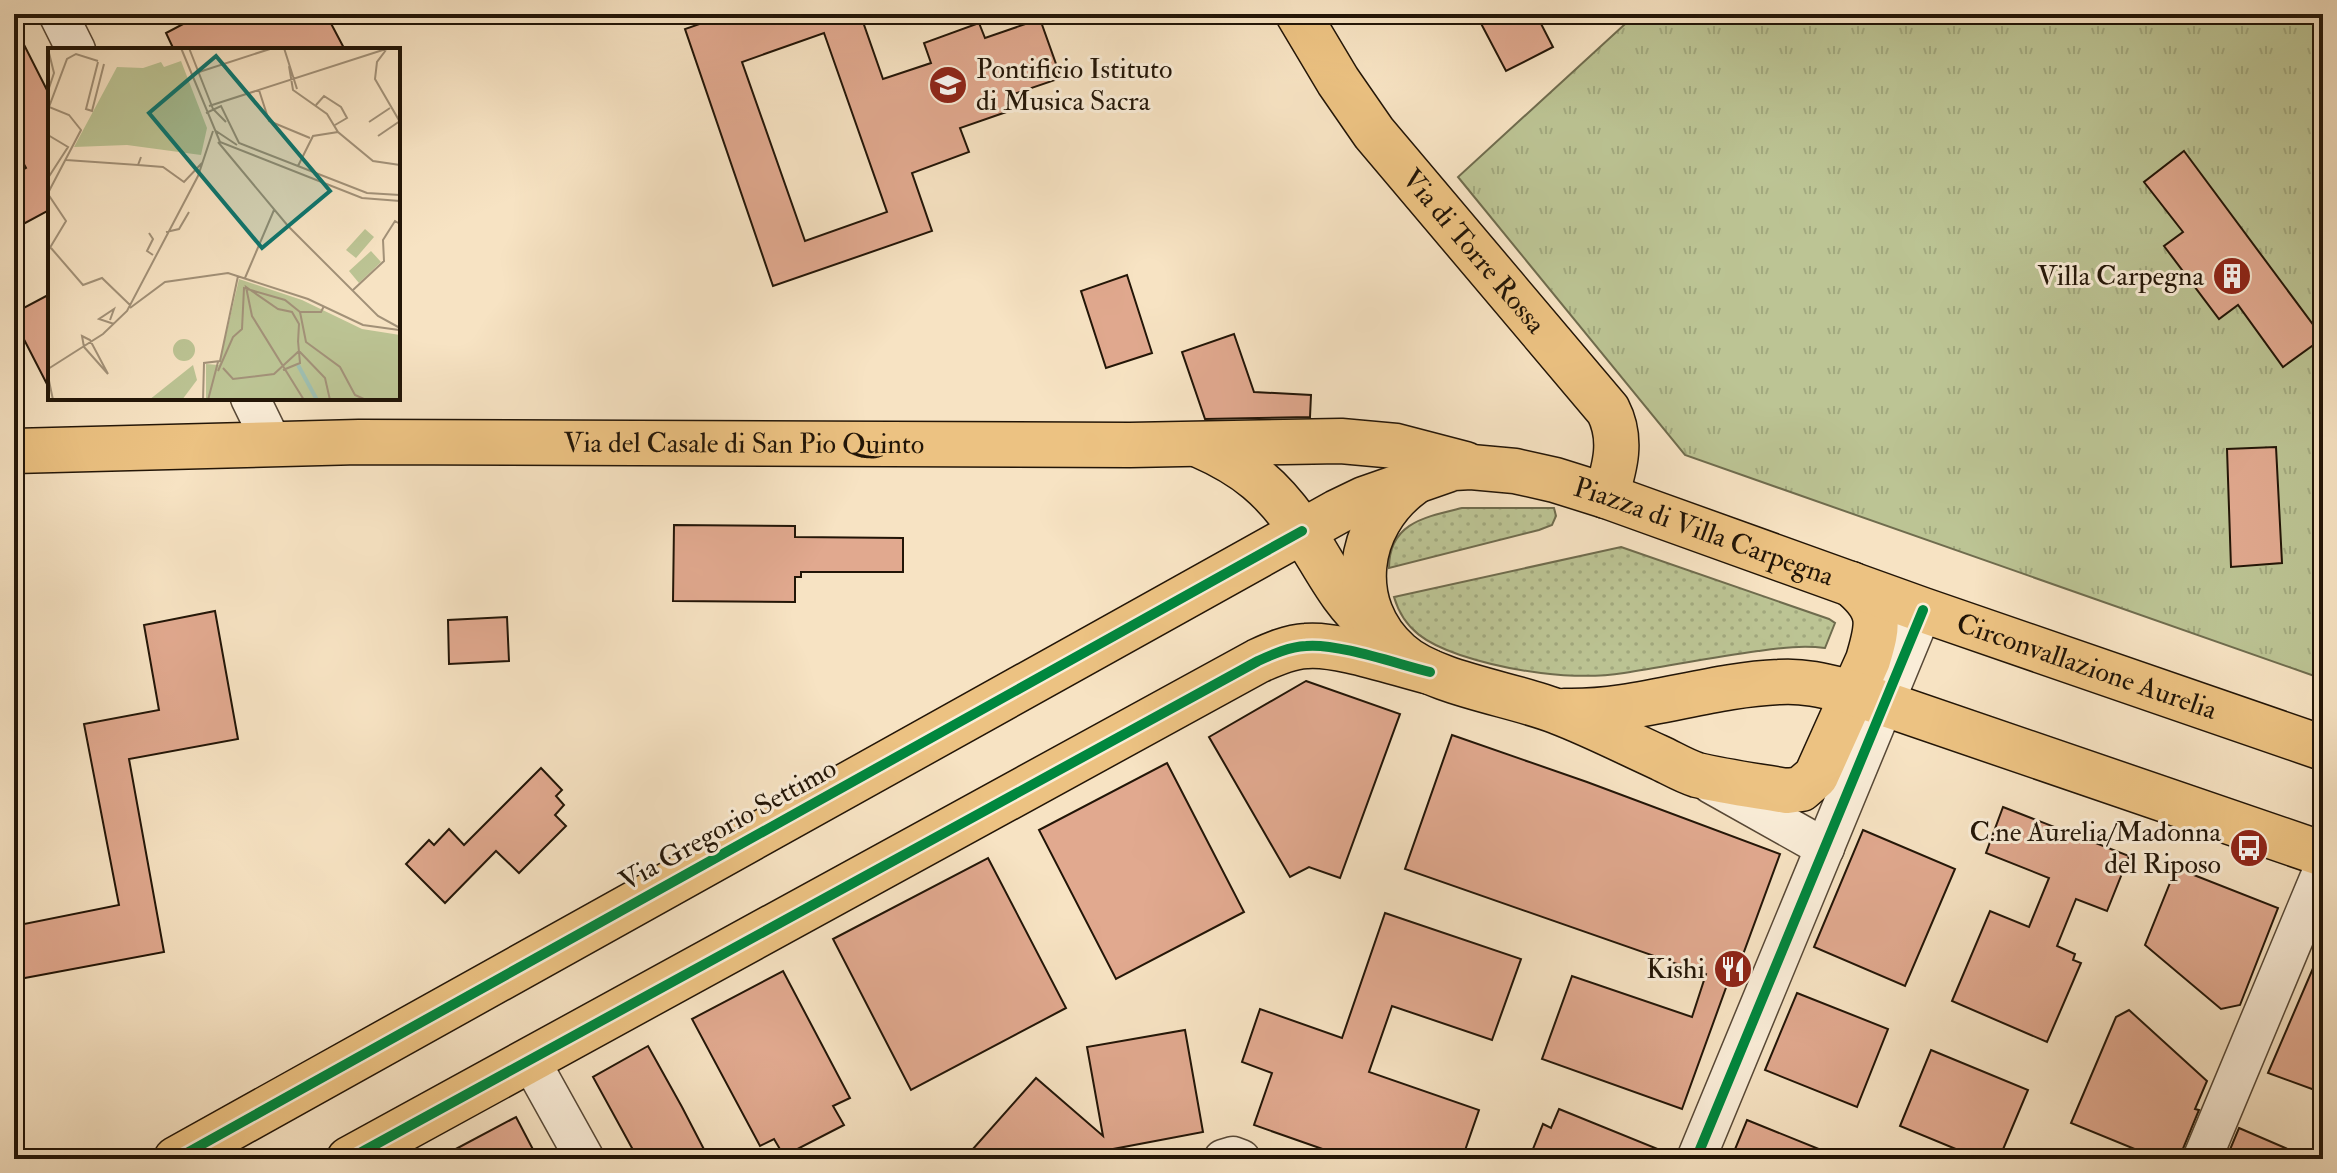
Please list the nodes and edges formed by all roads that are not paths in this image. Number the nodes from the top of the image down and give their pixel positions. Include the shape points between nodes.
1 (58, 14) edge
2 (1298, 14) edge
3 (75, 48) edge
4 (251, 400) edge
5 (273, 445) junction
6 (1199, 445) junction
7 (14, 451) edge
8 (1453, 470) junction
9 (1606, 496) junction
10 (1302, 531) junction
11 (1851, 584) junction
12 (1923, 610) junction
13 (1387, 639) junction
14 (1430, 672) junction
15 (1869, 699) junction
16 (1557, 711) junction
17 (2323, 748) edge
18 (1695, 774) junction
19 (1825, 848) junction
20 (2318, 854) edge
21 (530, 1060) junction
22 (176, 1159) edge
23 (349, 1159) edge
24 (585, 1159) edge
25 (1223, 1159) edge
26 (1241, 1159) edge
27 (1696, 1159) edge
28 (2202, 1159) edge

1 - 3 street
2 - 9 main road, Via di Torre Rossa via 1374,133 1608,410 1617,448
4 - 5 street
5 - 6 main road, Via del Casale di San Pio Quinto
5 - 7 main road, Via del Casale di San Pio Quinto
6 - 8 main road, Via del Casale di San Pio Quinto via 1369,442 1423,452
6 - 10 main road via 1258,479
8 - 9 main road, Piazza di Villa Carpegna via 1515,471
8 - 10 main road, Piazza di Villa Carpegna via 1364,499
8 - 13 main road, Piazza di Villa Carpegna via 1411,486 1379,518 1364,574 1366,599
9 - 11 main road, Piazza di Villa Carpegna
10 - 13 main road via 1349,606
10 - 22 main road, Via Gregorio Settimo
11 - 12 main road, Circonvallazione Aurelia
11 - 15 main road, Piazza di Villa Carpegna via 1866,596 1876,616
12 - 15 street, Piazza di Villa Carpegna
12 - 17 main road, Circonvallazione Aurelia
13 - 14 main road, Piazza di Villa Carpegna
14 - 16 main road, Piazza di Villa Carpegna
14 - 21 main road via 1320,646 1272,655
15 - 16 main road, Piazza di Villa Carpegna via 1813,684 1779,682 1606,710
15 - 18 main road, Piazza di Villa Carpegna via 1816,776 1801,789
15 - 19 street, Piazza di Villa Carpegna
15 - 20 main road
16 - 18 main road, Piazza di Villa Carpegna
18 - 19 street, Piazza di Villa Carpegna
19 - 27 street
20 - 28 street
21 - 23 main road
21 - 24 street
25 - 26 street

